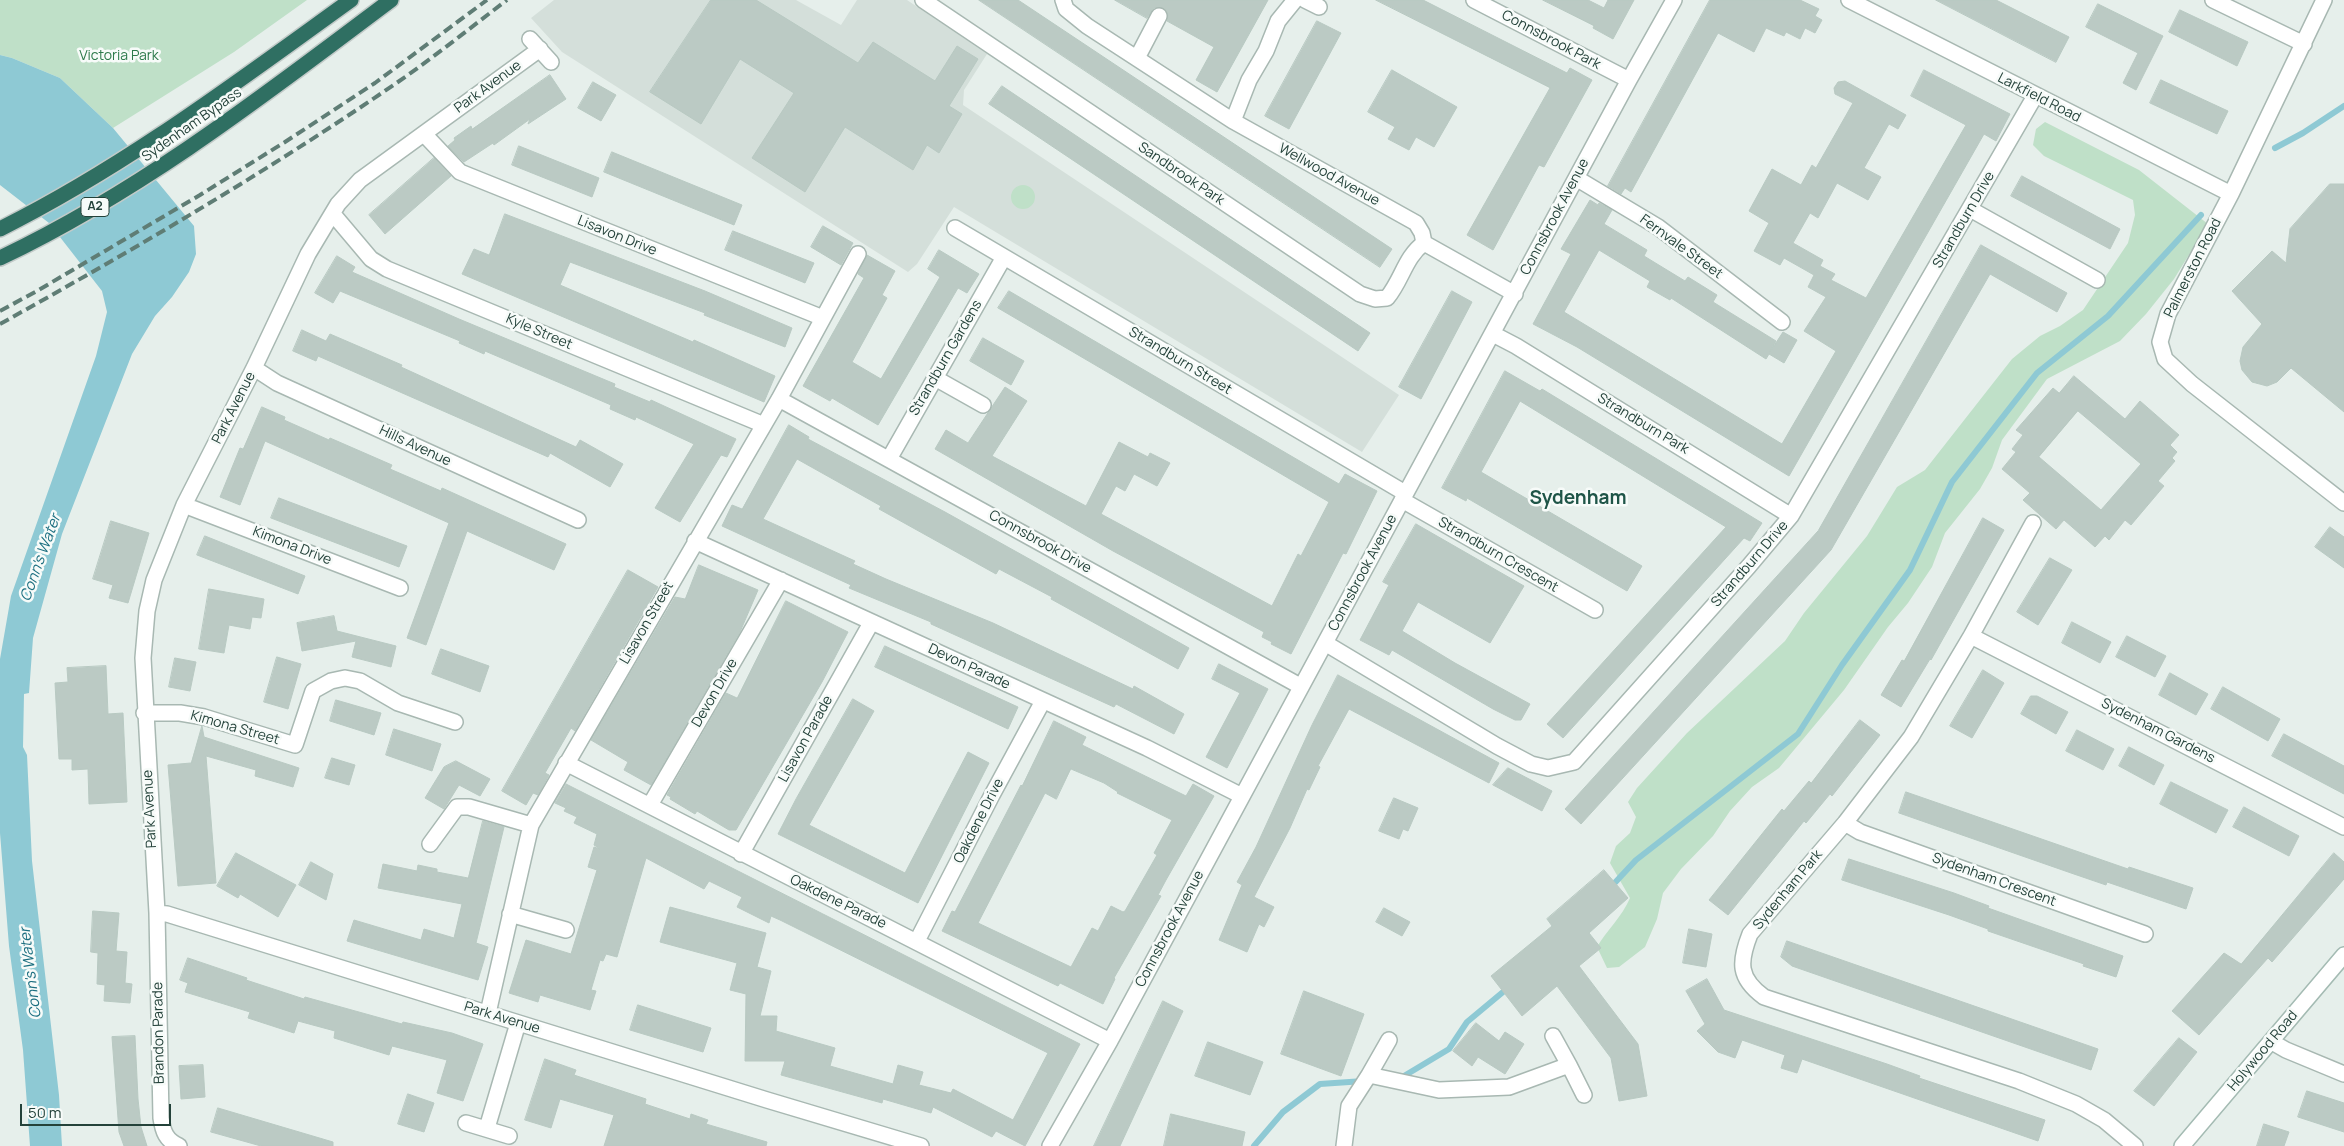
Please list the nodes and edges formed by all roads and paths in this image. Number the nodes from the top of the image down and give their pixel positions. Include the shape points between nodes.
1 (351, 0) edge
2 (391, 0) edge
3 (923, 0) edge
4 (1063, 0) edge
5 (1295, 0) edge
6 (1474, 0) edge
7 (1674, 0) edge
8 (1849, 0) edge
9 (2213, 0) edge
10 (2324, 0) edge
11 (1159, 16) dead end
12 (2304, 44) junction
13 (1137, 58) junction
14 (551, 62) dead end
15 (1629, 80) junction
16 (2035, 96) junction
17 (1233, 121) junction
18 (424, 134) junction
19 (1576, 178) junction
20 (2232, 194) junction
21 (1970, 209) junction
22 (333, 214) junction
23 (7, 225) edge
24 (955, 228) dead end
25 (1424, 243) junction
26 (858, 254) dead end
27 (1004, 257) junction
28 (0, 258) edge
29 (2097, 280) dead end
30 (1515, 294) junction
31 (822, 318) junction
32 (1782, 322) dead end
33 (1493, 334) junction
34 (254, 368) junction
35 (935, 378) junction
36 (779, 399) junction
37 (984, 405) dead end
38 (764, 426) junction
39 (889, 459) junction
40 (1403, 496) junction
41 (2344, 503) edge
42 (184, 505) junction
43 (1791, 516) junction
44 (578, 520) dead end
45 (2033, 524) dead end
46 (695, 541) junction
47 (781, 580) junction
48 (400, 588) dead end
49 (1595, 610) dead end
50 (871, 623) junction
51 (1971, 636) junction
52 (1325, 643) junction
53 (1300, 686) junction
54 (1043, 701) junction
55 (144, 713) junction
56 (455, 722) dead end
57 (566, 764) junction
58 (1242, 796) junction
59 (650, 805) junction
60 (1845, 823) junction
61 (531, 825) junction
62 (2344, 827) edge
63 (430, 844) dead end
64 (741, 854) junction
65 (157, 913) junction
66 (510, 914) junction
67 (566, 930) dead end
68 (2145, 934) dead end
69 (917, 941) junction
70 (2344, 955) edge
71 (488, 1013) junction
72 (518, 1023) junction
73 (1553, 1036) dead end
74 (1388, 1040) dead end
75 (1110, 1041) junction
76 (2272, 1042) junction
77 (1569, 1065) junction
78 (2344, 1074) edge
79 (1369, 1075) junction
80 (1584, 1095) dead end
81 (466, 1123) dead end
82 (487, 1128) junction
83 (509, 1136) dead end
84 (179, 1146) edge
85 (921, 1146) edge
86 (1050, 1146) edge
87 (1344, 1146) edge
88 (2134, 1146) edge
89 (2182, 1146) edge

1 - 23 highway, Sydenham Bypass / A2 via 143,148
2 - 28 highway, Sydenham Bypass / A2 via 163,166 82,215
3 - 25 street, Sandbrook Park via 1360,294 1375,299 1387,298 1396,287 1412,252
4 - 13 street, Wellwood Avenue via 1066,9 1087,26
5 - 17 street via 1278,21
6 - 15 street, Connsbrook Park
7 - 15 street, Connsbrook Avenue
8 - 16 street, Larkfield Road
9 - 12 street
10 - 12 street, Palmerston Road
11 - 13 street
12 - 20 street, Palmerston Road
13 - 17 street, Wellwood Avenue
14 - 18 street, Park Avenue via 535,44
15 - 19 street, Connsbrook Avenue
16 - 20 street, Larkfield Road
16 - 21 street, Strandburn Drive
17 - 25 street, Wellwood Avenue via 1416,224
18 - 22 street, Park Avenue via 360,180
18 - 31 street, Lisavon Drive via 460,172
19 - 30 street, Connsbrook Avenue
19 - 32 street, Fernvale Street via 1658,228
20 - 41 street, Palmerston Road via 2168,314 2160,342 2165,359
21 - 29 street
21 - 43 street, Strandburn Drive
22 - 34 street, Park Avenue via 308,254
22 - 38 street, Kyle Street via 372,259 387,269
24 - 27 street, Strandburn Street
25 - 30 street
26 - 31 street, Lisavon Street
27 - 35 street, Strandburn Gardens
27 - 40 street, Strandburn Street
30 - 33 street, Connsbrook Avenue
31 - 36 street, Lisavon Street
33 - 40 street, Connsbrook Avenue
33 - 43 street, Strandburn Park
34 - 42 street, Park Avenue
34 - 44 street, Hills Avenue via 277,382
35 - 37 street
35 - 39 street, Strandburn Gardens
36 - 38 street, Lisavon Street
36 - 39 street, Connsbrook Drive
38 - 46 street, Lisavon Street
39 - 53 street, Connsbrook Drive
40 - 49 street, Strandburn Crescent
40 - 52 street, Connsbrook Avenue
42 - 48 street, Kimona Drive
42 - 55 street, Park Avenue via 154,580 147,611 142,658
43 - 52 street, Strandburn Drive via 1584,753 1574,762 1562,766 1548,768 1523,759
45 - 51 street, Sydenham Park
46 - 47 street, Devon Parade
46 - 57 street, Lisavon Street
47 - 50 street, Devon Parade
47 - 59 street, Devon Drive
50 - 54 street, Devon Parade
50 - 64 street, Lisavon Parade
51 - 60 street, Sydenham Park via 1911,737
51 - 62 street, Sydenham Gardens
52 - 53 street, Connsbrook Avenue
53 - 58 street, Connsbrook Avenue
54 - 58 street, Devon Parade
54 - 69 street, Oakdene Drive
55 - 56 street, Kimona Street via 204,717 295,745 313,691 345,678 360,681 398,703
55 - 65 street, Park Avenue
57 - 59 street, Oakdene Parade
57 - 61 street, Lisavon Street
58 - 75 street, Connsbrook Avenue
59 - 64 street, Oakdene Parade
60 - 68 street, Sydenham Crescent via 1860,832
60 - 88 street, Sydenham Park via 1750,934 1742,964 1751,988 1764,997 2018,1081 2076,1104 2104,1120
61 - 63 street via 469,807 457,807
61 - 66 street, Lisavon Street
64 - 69 street, Oakdene Parade
65 - 71 street, Park Avenue
65 - 84 street, Brandon Parade via 161,1118 168,1140
66 - 67 street
66 - 71 street, Lisavon Street
69 - 75 street, Oakdene Parade
70 - 76 street, Holywood Road
71 - 72 street, Park Avenue
72 - 82 street
72 - 85 street, Park Avenue
73 - 77 street
74 - 79 street
75 - 86 street, Connsbrook Avenue
76 - 78 street
76 - 89 street, Holywood Road
77 - 79 street via 1509,1087 1439,1090
77 - 80 street
79 - 87 street via 1349,1106
81 - 82 street
82 - 83 street

